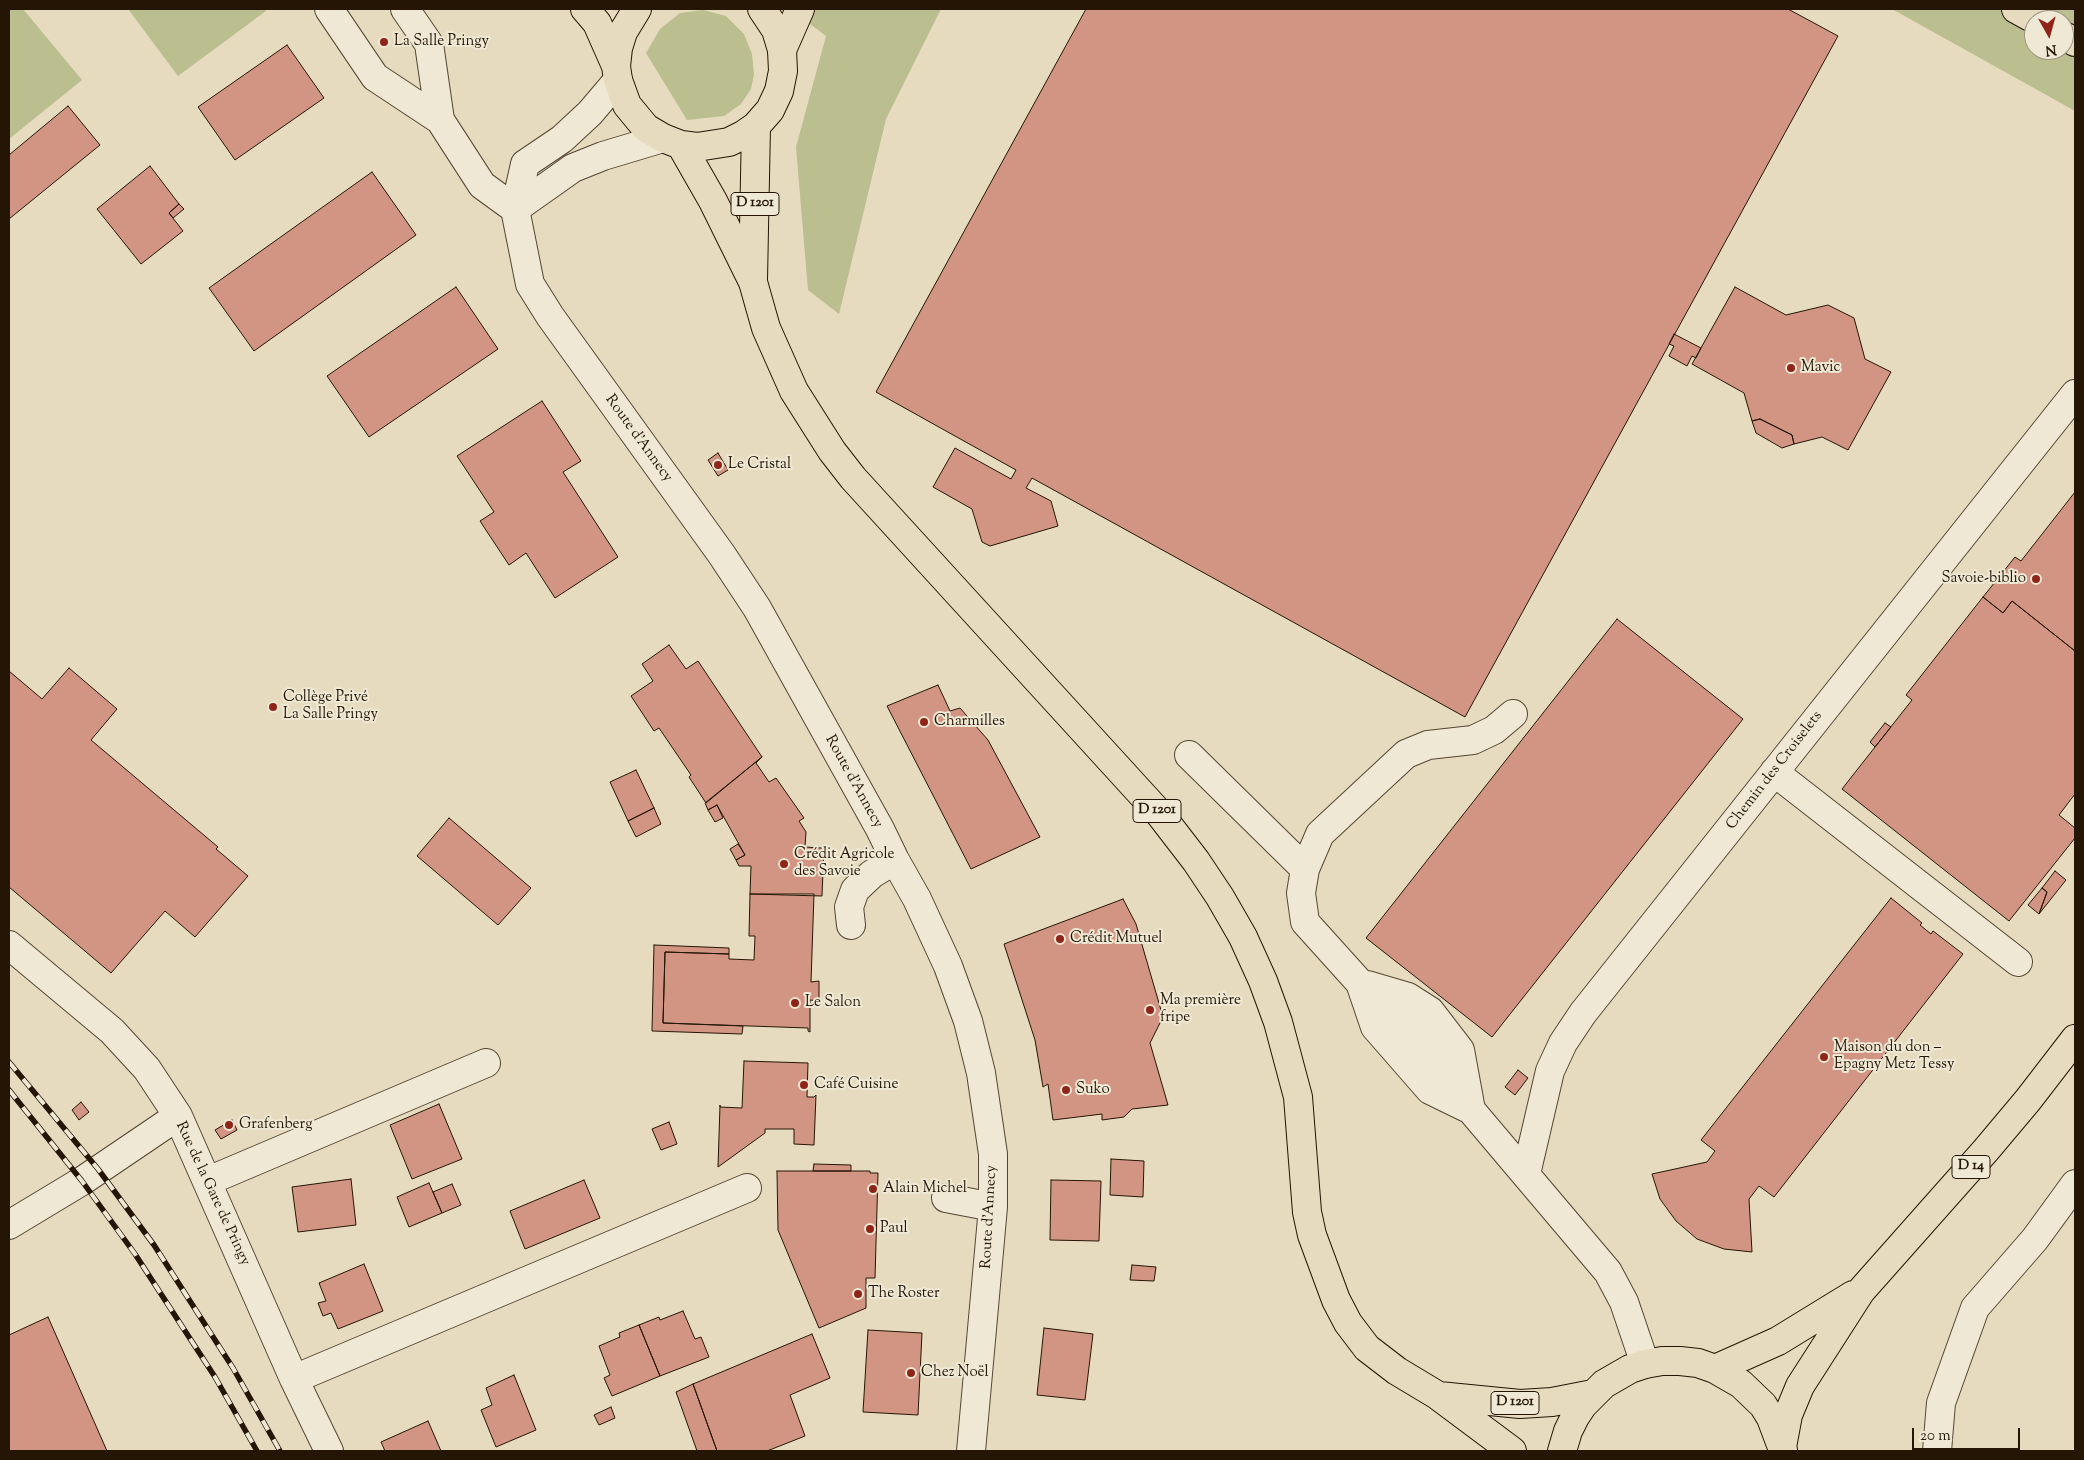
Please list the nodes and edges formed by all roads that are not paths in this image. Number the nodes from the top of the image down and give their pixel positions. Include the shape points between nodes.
1 (329, 9) edge
2 (406, 9) edge
3 (585, 9) edge
4 (637, 9) edge
5 (762, 9) edge
6 (800, 9) edge
7 (782, 50) junction
8 (617, 73) junction
9 (440, 120) junction
10 (756, 126) junction
11 (672, 142) junction
12 (515, 209) junction
13 (753, 282) junction
14 (2075, 394) edge
15 (1513, 714) dead end
16 (1189, 755) dead end
17 (1774, 772) junction
18 (894, 860) junction
19 (1305, 869) junction
20 (851, 925) dead end
21 (9, 945) edge
22 (2018, 962) dead end
23 (1360, 983) junction
24 (2075, 1039) edge
25 (486, 1063) dead end
26 (1471, 1110) junction
27 (178, 1116) junction
28 (1526, 1174) junction
29 (208, 1181) junction
30 (2075, 1184) edge
31 (747, 1188) dead end
32 (946, 1198) dead end
33 (993, 1207) junction
34 (9, 1225) edge
35 (1860, 1290) junction
36 (1645, 1364) junction
37 (1715, 1369) junction
38 (294, 1379) junction
39 (1593, 1394) junction
40 (1437, 1395) junction
41 (1783, 1449) edge
42 (330, 1451) edge
43 (970, 1451) edge
44 (1512, 1451) edge
45 (1562, 1451) edge
46 (1937, 1451) edge

1 - 9 street via 375,76
2 - 9 street via 429,44
3 - 8 main road via 597,23
4 - 8 main road via 623,32 618,48
5 - 7 main road via 776,30
6 - 7 main road
7 - 10 main road via 783,71 779,91 770,110
8 - 11 main road via 633,114 646,128
8 - 12 street, Route d'Annecy via 590,112 562,139 526,164
9 - 12 street via 482,185
10 - 11 main road via 728,142 697,148
10 - 13 main road, D 1201
11 - 12 street via 603,156 573,168
11 - 13 main road, D 1201 via 713,201
12 - 18 street, Route d'Annecy via 530,284 757,608 880,829
13 - 40 main road, D 1201 via 780,363 832,451 1158,813 1220,897 1243,936 1263,981 1288,1053 1298,1097 1307,1212 1336,1300 1367,1348 1397,1372
14 - 17 street, Chemin des Croiselets
15 - 19 street via 1494,730 1473,740 1428,744 1406,754 1320,834
16 - 19 street
17 - 22 street
17 - 28 street, Chemin des Croiselets via 1563,1042 1550,1071
18 - 20 street via 872,874 856,890 849,907
18 - 33 street, Route d'Annecy via 917,899 948,966 968,1021 981,1073 993,1154
19 - 23 street via 1301,893 1305,922
21 - 27 street via 112,1031 146,1069
23 - 26 street via 1375,1027 1430,1090
23 - 26 street via 1408,997 1430,1011 1460,1050
24 - 35 main road, D 14 via 1991,1144
25 - 29 street
26 - 28 street
27 - 29 street, Rue de la Gare de Pringy
27 - 34 street, Rue de la Gare de Pringy via 82,1181
28 - 36 street via 1614,1281
29 - 38 street, Rue de la Gare de Pringy
30 - 46 street via 2035,1238 1975,1308 1941,1403
31 - 38 street
32 - 33 street
33 - 43 street, Route d'Annecy
35 - 37 main road, D 14 via 1778,1341
35 - 41 main road, D 14 via 1800,1386 1788,1415
36 - 37 main road via 1680,1361
36 - 39 main road via 1617,1376
37 - 41 main road via 1741,1384 1763,1405
38 - 42 street, Rue de la Gare de Pringy
39 - 40 main road, D 1201 via 1520,1404
39 - 45 main road via 1575,1418
40 - 44 main road, D 1201

